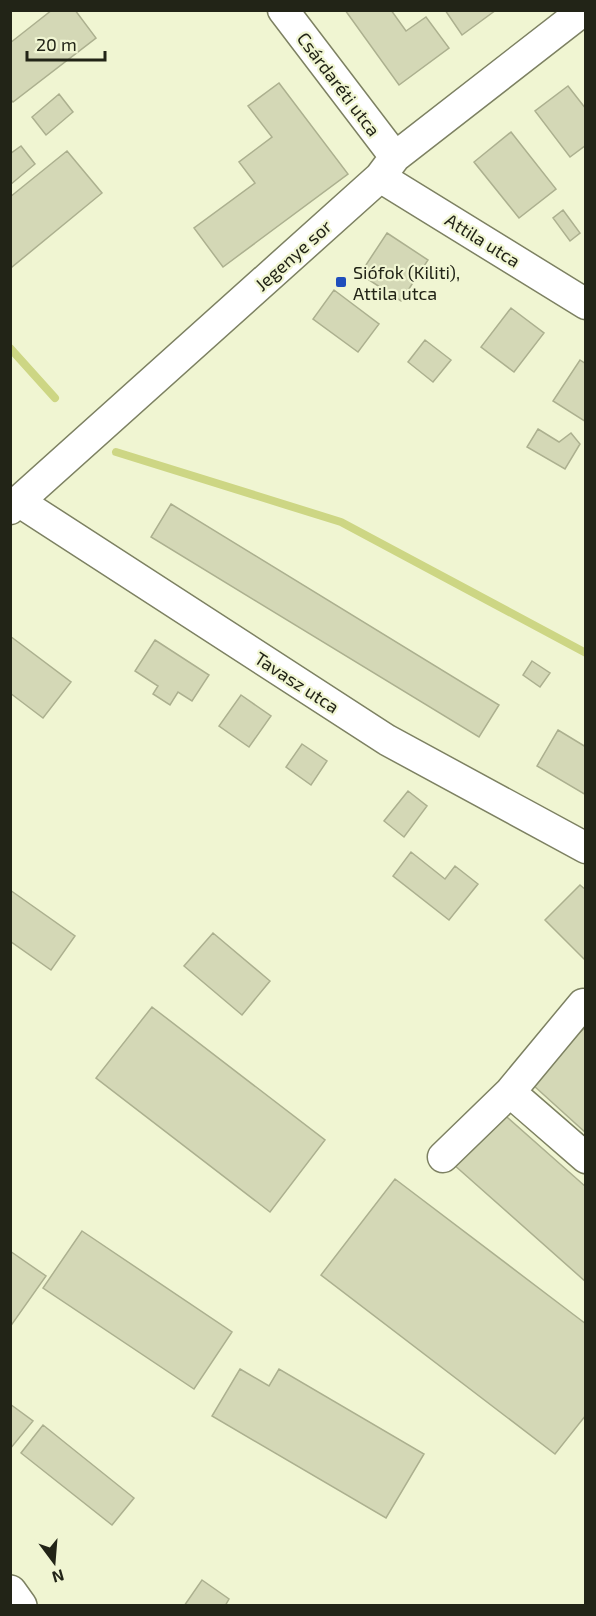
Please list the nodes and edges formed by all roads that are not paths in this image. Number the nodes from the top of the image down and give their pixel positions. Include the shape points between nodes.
1 (283, 10) edge
2 (584, 10) edge
3 (387, 167) junction
4 (585, 304) edge
5 (14, 505) edge
6 (585, 848) edge
7 (585, 1006) edge
8 (510, 1092) junction
9 (443, 1157) dead end
10 (585, 1158) edge
11 (10, 1592) edge
12 (20, 1605) edge

1 - 3 street, Csárdaréti utca
2 - 3 street, Jegenye sor
3 - 4 street, Attila utca
3 - 5 street, Jegenye sor
5 - 6 street, Tavasz utca via 387,740
7 - 8 street
8 - 9 street
8 - 10 street
11 - 12 main road

